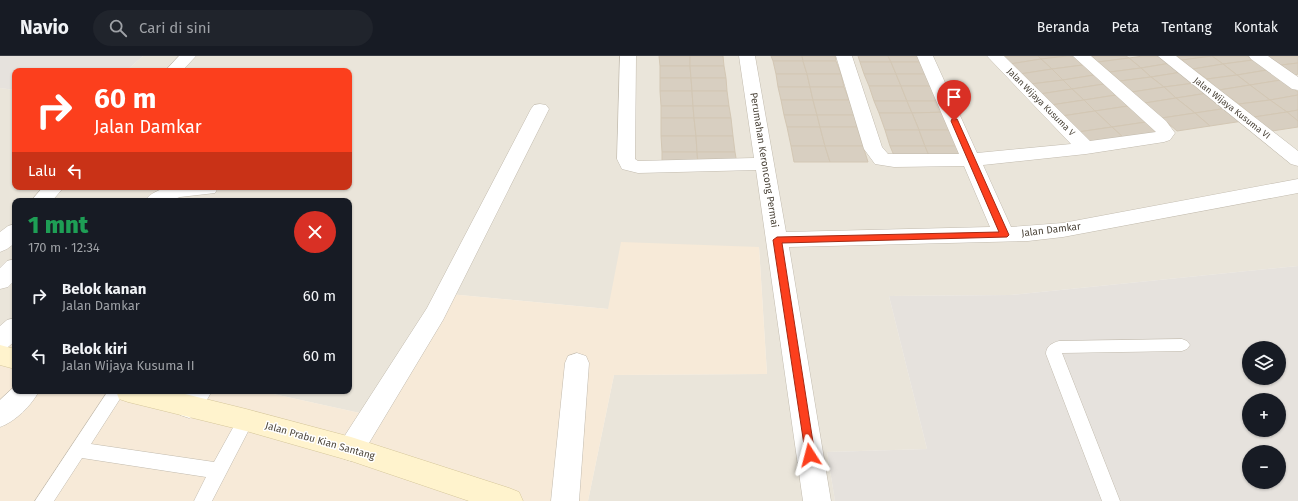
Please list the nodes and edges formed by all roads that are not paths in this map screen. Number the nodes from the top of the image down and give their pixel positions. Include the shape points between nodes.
1 (188, 56) edge
2 (628, 56) edge
3 (747, 56) edge
4 (844, 56) edge
5 (925, 56) edge
6 (995, 56) edge
7 (1081, 56) edge
8 (1166, 56) edge
9 (1257, 56) edge
10 (175, 68) edge
11 (1298, 86) edge
12 (540, 109) dead end
13 (1086, 148) junction
14 (972, 160) junction
15 (1298, 160) edge
16 (765, 164) junction
17 (1298, 186) edge
18 (51, 190) edge
19 (190, 190) edge
20 (45, 198) edge
21 (159, 198) edge
22 (12, 234) edge
23 (1004, 235) junction
24 (777, 240) junction
25 (0, 244) edge
26 (12, 270) edge
27 (0, 281) edge
28 (12, 330) edge
29 (0, 340) edge
30 (1182, 345) dead end
31 (0, 355) edge
32 (12, 358) edge
33 (577, 363) dead end
34 (24, 394) edge
35 (115, 394) edge
36 (153, 394) edge
37 (194, 399) edge
38 (0, 416) edge
39 (246, 420) junction
40 (351, 449) junction
41 (78, 450) junction
42 (219, 471) junction
43 (44, 501) edge
44 (203, 501) edge
45 (509, 501) edge
46 (565, 501) edge
47 (817, 501) edge
48 (1111, 501) edge

1 - 10 street
2 - 16 street via 626,159 629,165 638,167
3 - 16 street, Perumahan Keroncong Permai
4 - 14 street via 873,149 882,160
5 - 14 street
6 - 13 street, Jalan Wijaya Kusuma V
7 - 13 street via 1166,133 1162,137
8 - 15 street, Jalan Wijaya Kusuma VI
9 - 11 street
12 - 40 street via 435,314
13 - 14 street
14 - 23 street
16 - 24 street, Perumahan Keroncong Permai
17 - 23 street, Jalan Damkar via 1063,230
18 - 20 street
19 - 21 street via 172,192
22 - 25 street
23 - 24 street, Jalan Damkar
24 - 47 street, Perumahan Keroncong Permai
26 - 27 street
28 - 29 street
30 - 48 lane via 1054,350
31 - 32 main road
33 - 46 street
34 - 38 street
35 - 41 lane
36 - 37 main road, Jalan Prabu Kian Santang
37 - 39 main road, Jalan Prabu Kian Santang
39 - 40 main road, Jalan Prabu Kian Santang
39 - 42 lane
40 - 45 main road, Jalan Prabu Kian Santang
41 - 42 lane
41 - 43 lane
42 - 44 lane

